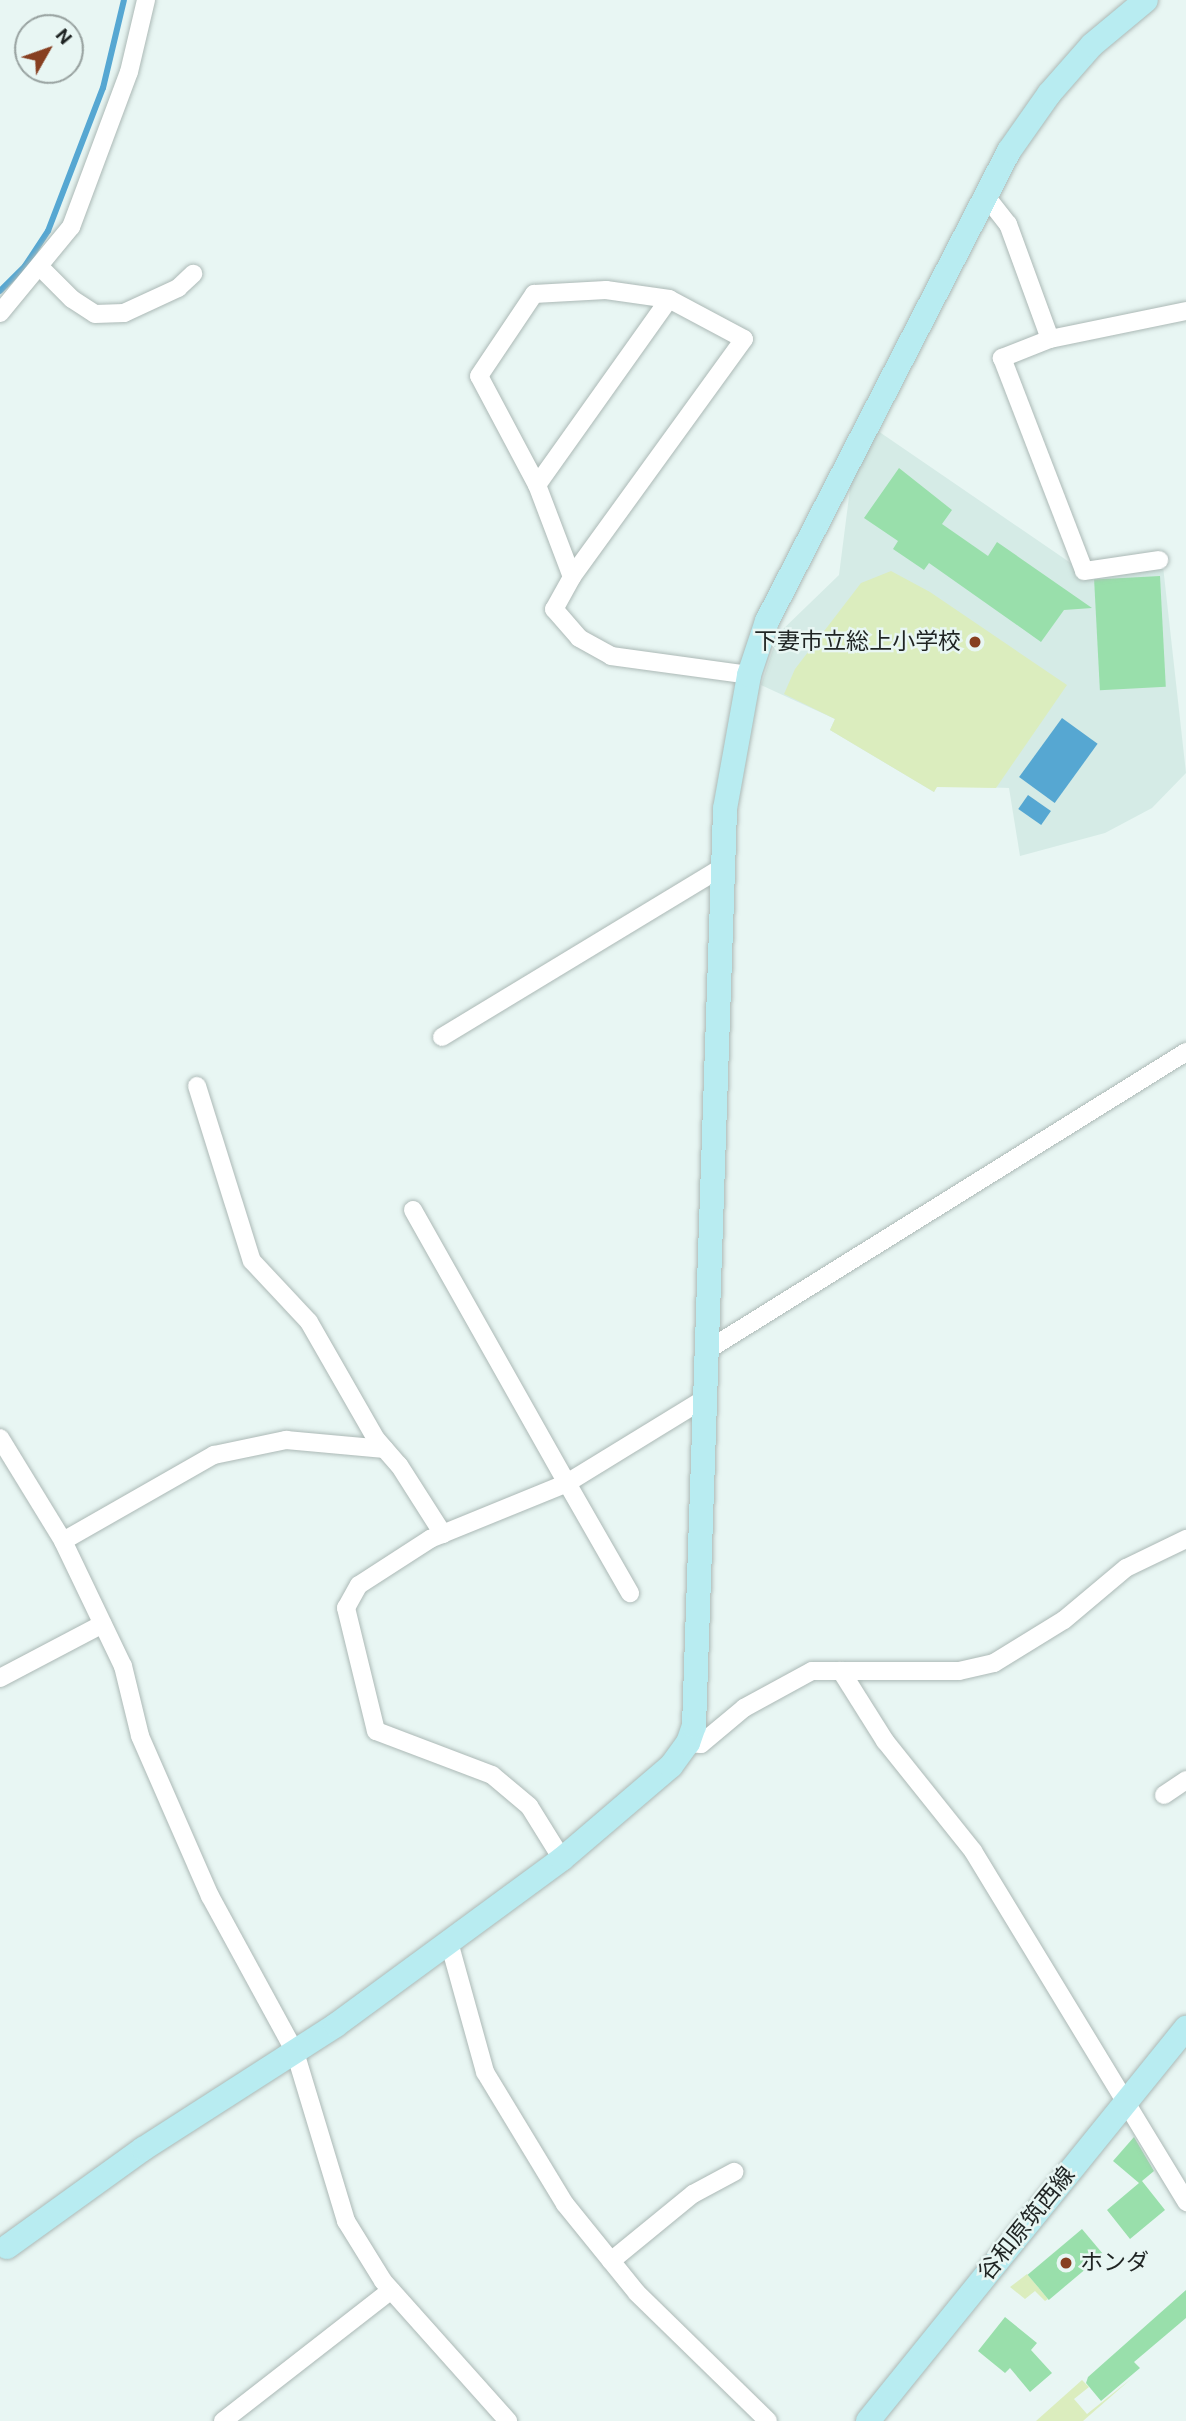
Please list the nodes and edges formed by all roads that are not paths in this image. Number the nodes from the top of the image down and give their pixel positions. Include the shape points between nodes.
1 (146, 0) edge
2 (1146, 0) edge
3 (985, 195) junction
4 (40, 267) junction
5 (193, 274) dead end
6 (668, 299) junction
7 (1186, 311) edge
8 (0, 313) edge
9 (1050, 339) junction
10 (537, 485) junction
11 (1159, 560) dead end
12 (572, 577) junction
13 (749, 675) junction
14 (723, 867) junction
15 (442, 1037) dead end
16 (1186, 1052) edge
17 (197, 1086) dead end
18 (413, 1210) dead end
19 (706, 1351) junction
20 (704, 1399) junction
21 (0, 1439) edge
22 (385, 1449) junction
23 (566, 1483) junction
24 (443, 1534) junction
25 (1186, 1539) edge
26 (63, 1541) junction
27 (630, 1593) dead end
28 (103, 1624) junction
29 (841, 1671) junction
30 (0, 1678) edge
31 (688, 1743) junction
32 (1186, 1780) edge
33 (1164, 1795) dead end
34 (562, 1859) junction
35 (449, 1942) junction
36 (1186, 2028) edge
37 (295, 2052) junction
38 (1126, 2101) junction
39 (734, 2172) dead end
40 (1186, 2202) edge
41 (2, 2246) edge
42 (611, 2261) junction
43 (391, 2290) junction
44 (223, 2421) edge
45 (508, 2421) edge
46 (768, 2421) edge
47 (868, 2421) edge

1 - 4 street via 129,72 71,227
2 - 3 street via 1092,45 1049,94
3 - 9 street via 1008,225
3 - 13 street via 773,611
4 - 5 street via 72,299 95,314 124,313 178,288
4 - 8 street
6 - 10 street
6 - 10 street via 606,290 534,294 479,376
6 - 12 street via 744,339
7 - 9 street
9 - 11 street via 1002,358 1084,571
10 - 12 street
12 - 13 street via 554,609 579,638 611,656
13 - 14 street via 725,809
14 - 15 street
14 - 19 street
16 - 19 street
17 - 22 street via 251,1261 309,1322
18 - 23 street
19 - 20 street
20 - 23 street
20 - 31 street via 694,1726
21 - 26 street
22 - 24 street
22 - 26 street via 286,1440 214,1455
23 - 24 street
23 - 27 street
24 - 34 street via 359,1585 346,1608 376,1731 492,1775 529,1806
25 - 29 street via 1126,1568 1063,1620 994,1663 959,1671
26 - 28 street
28 - 30 street
28 - 37 street via 123,1666 140,1736 211,1896
29 - 31 street via 812,1671 794,1678 744,1708 701,1744
29 - 38 street via 885,1741 973,1851
31 - 34 street via 671,1766
32 - 33 street
34 - 35 street
35 - 37 street
35 - 42 street via 485,2072 565,2204
36 - 38 street, 谷和原筑西線
37 - 41 street
37 - 43 street via 346,2221
38 - 40 street
38 - 47 street, 谷和原筑西線
39 - 42 street via 693,2194
42 - 46 street via 637,2293
43 - 44 street
43 - 45 street

